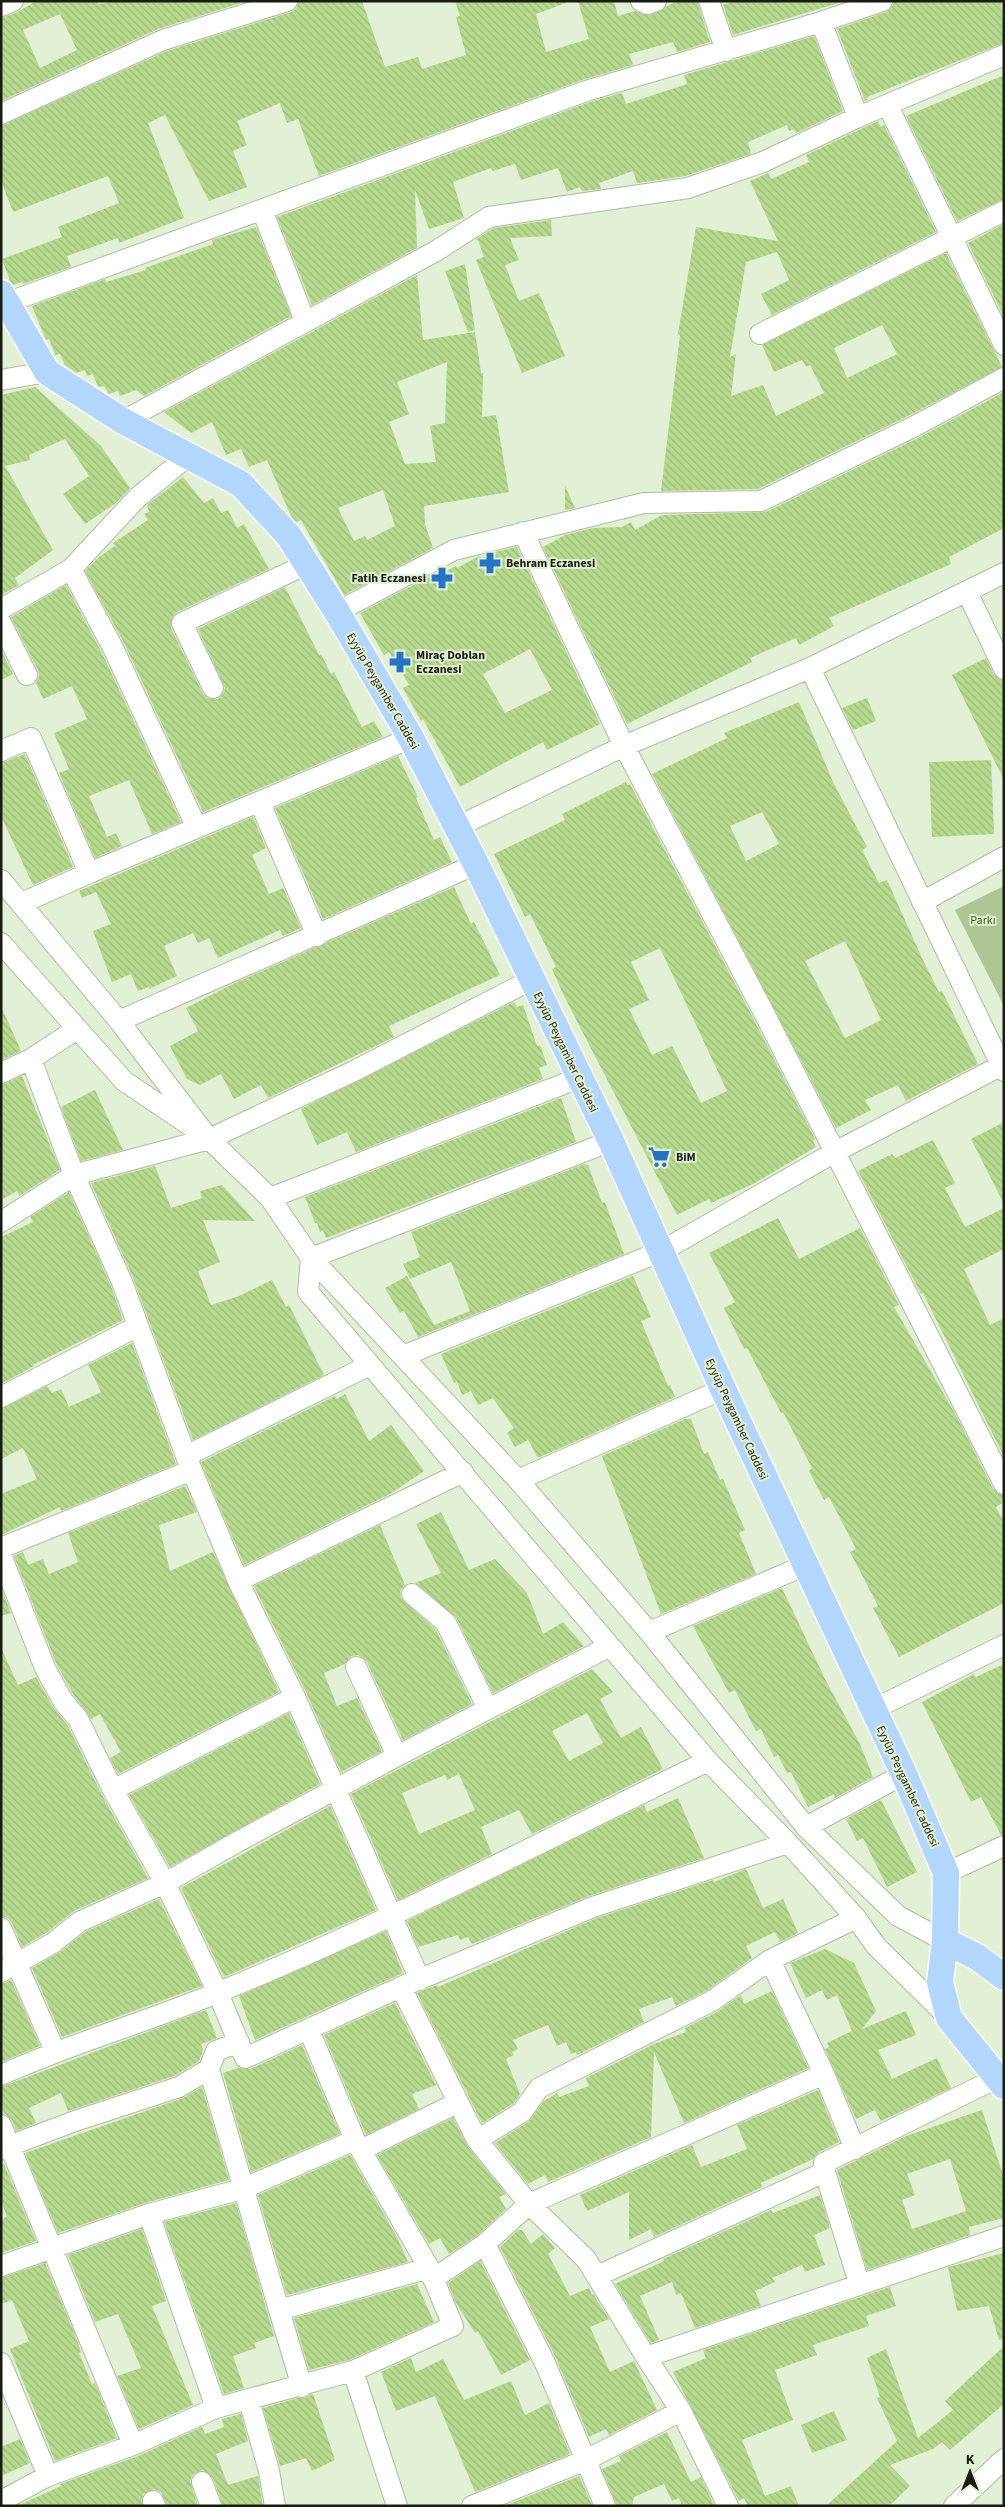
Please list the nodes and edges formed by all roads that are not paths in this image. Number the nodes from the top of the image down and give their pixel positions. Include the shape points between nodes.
1 (13, 1) edge
2 (287, 1) edge
3 (641, 1) edge
4 (656, 1) edge
5 (709, 1) edge
6 (882, 1) edge
7 (1, 6) edge
8 (821, 22) junction
9 (726, 51) junction
10 (1004, 55) edge
11 (888, 106) junction
12 (1, 114) edge
13 (858, 117) junction
14 (262, 210) junction
15 (1004, 210) edge
16 (951, 235) junction
17 (5, 297) edge
18 (305, 322) junction
19 (760, 334) dead end
20 (1004, 345) edge
21 (47, 372) junction
22 (1004, 378) edge
23 (1, 380) edge
24 (123, 421) junction
25 (188, 456) junction
26 (522, 532) junction
27 (307, 564) junction
28 (71, 569) junction
29 (1004, 573) edge
30 (967, 592) junction
31 (1, 609) edge
32 (337, 612) junction
33 (1, 622) edge
34 (810, 668) junction
35 (1004, 669) edge
36 (27, 675) dead end
37 (213, 688) dead end
38 (411, 738) junction
39 (624, 746) junction
40 (1, 752) edge
41 (260, 803) junction
42 (457, 827) junction
43 (197, 828) junction
44 (1004, 857) edge
45 (476, 864) junction
46 (89, 873) junction
47 (1, 880) edge
48 (922, 902) junction
49 (22, 903) junction
50 (317, 936) junction
51 (1, 943) edge
52 (531, 980) junction
53 (119, 1021) junction
54 (77, 1029) junction
55 (31, 1059) junction
56 (1003, 1067) edge
57 (1, 1073) edge
58 (579, 1078) junction
59 (209, 1139) junction
60 (611, 1141) junction
61 (835, 1152) junction
62 (74, 1175) junction
63 (270, 1198) junction
64 (1, 1222) edge
65 (662, 1251) junction
66 (311, 1258) junction
67 (138, 1326) junction
68 (403, 1356) junction
69 (370, 1365) junction
70 (723, 1389) junction
71 (1, 1396) edge
72 (189, 1463) junction
73 (463, 1472) junction
74 (518, 1480) junction
75 (1004, 1484) edge
76 (1, 1548) edge
77 (1, 1555) edge
78 (806, 1565) junction
79 (238, 1581) junction
80 (412, 1594) dead end
81 (649, 1632) junction
82 (1004, 1645) edge
83 (610, 1646) junction
84 (356, 1667) dead end
85 (295, 1697) junction
86 (488, 1710) junction
87 (872, 1710) junction
88 (397, 1756) junction
89 (708, 1761) junction
90 (904, 1774) junction
91 (113, 1790) junction
92 (335, 1790) junction
93 (806, 1827) junction
94 (788, 1843) junction
95 (1004, 1846) edge
96 (946, 1873) junction
97 (165, 1883) junction
98 (391, 1915) junction
99 (856, 1918) junction
100 (1, 1928) edge
101 (945, 1941) junction
102 (770, 1960) junction
103 (9, 1968) edge
104 (1004, 1977) edge
105 (420, 1980) junction
106 (401, 1988) junction
107 (218, 1993) junction
108 (949, 2018) junction
109 (309, 2030) junction
110 (239, 2042) junction
111 (54, 2052) junction
112 (209, 2069) junction
113 (824, 2074) junction
114 (1, 2075) edge
115 (1000, 2082) edge
116 (457, 2103) junction
117 (1, 2124) edge
118 (477, 2140) junction
119 (358, 2145) junction
120 (6, 2147) edge
121 (854, 2149) junction
122 (825, 2172) junction
123 (242, 2189) junction
124 (529, 2204) junction
125 (150, 2214) junction
126 (1004, 2236) edge
127 (485, 2244) junction
128 (53, 2248) junction
129 (1, 2266) edge
130 (431, 2273) junction
131 (597, 2276) junction
132 (859, 2284) junction
133 (279, 2310) junction
134 (646, 2357) junction
135 (1, 2364) edge
136 (353, 2371) junction
137 (302, 2386) junction
138 (249, 2400) junction
139 (216, 2408) junction
140 (681, 2411) junction
141 (133, 2445) junction
142 (1004, 2459) edge
143 (586, 2460) junction
144 (48, 2476) junction
145 (202, 2482) dead end
146 (1, 2501) edge
147 (211, 2506) edge
148 (275, 2506) edge
149 (397, 2506) edge
150 (472, 2506) edge
151 (605, 2506) edge
152 (728, 2506) edge
153 (954, 2506) edge

1 - 7 street
2 - 12 street via 163,40
3 - 4 street via 647,4
5 - 9 street
6 - 8 street
8 - 9 street
8 - 13 street
9 - 14 street via 586,91
10 - 11 street
11 - 13 street
11 - 16 street
13 - 18 street via 763,162 688,188 489,217 436,251
14 - 17 street
14 - 18 street
15 - 16 street
16 - 19 street
16 - 20 street
17 - 21 main road, Eyyüp Peygamber Caddesi
18 - 24 street
21 - 23 street
21 - 24 main road, Eyyüp Peygamber Caddesi
22 - 26 street via 915,426 761,501 644,503
24 - 25 main road, Eyyüp Peygamber Caddesi
25 - 27 main road, Eyyüp Peygamber Caddesi via 241,484 289,536
25 - 28 street via 137,498
26 - 32 street via 454,550
26 - 39 street
27 - 32 main road, Eyyüp Peygamber Caddesi
27 - 37 street via 182,623
28 - 31 street
28 - 43 street via 113,648
29 - 30 street
30 - 34 street
30 - 35 street
32 - 38 main road, Eyyüp Peygamber Caddesi
33 - 36 street
34 - 39 street
34 - 48 street
38 - 41 street
38 - 42 main road, Eyyüp Peygamber Caddesi
39 - 42 street
39 - 61 street
40 - 46 street via 31,738
41 - 43 street
41 - 50 street
42 - 45 main road, Eyyüp Peygamber Caddesi
43 - 46 street
44 - 48 street
45 - 50 street
45 - 52 main road, Eyyüp Peygamber Caddesi
46 - 49 street
47 - 49 street
48 - 56 street
49 - 53 street
50 - 53 street
51 - 54 street
52 - 58 main road, Eyyüp Peygamber Caddesi
52 - 59 street via 352,1072
53 - 59 street
54 - 55 street
54 - 59 street via 124,1081
55 - 57 street
55 - 62 street
56 - 61 street
58 - 60 main road, Eyyüp Peygamber Caddesi
58 - 63 street
59 - 62 street
59 - 63 street
60 - 65 main road, Eyyüp Peygamber Caddesi
60 - 66 street
61 - 65 street
61 - 75 street
62 - 64 street
62 - 67 street
63 - 66 street
65 - 68 street
65 - 70 main road, Eyyüp Peygamber Caddesi
66 - 68 street
66 - 69 street via 308,1292
67 - 71 street
67 - 72 street
68 - 74 street
69 - 72 street
69 - 73 street
70 - 74 street
70 - 78 main road, Eyyüp Peygamber Caddesi
72 - 76 street
72 - 79 street
73 - 79 street
73 - 83 street
74 - 81 street
77 - 91 street via 45,1668 63,1701 78,1719
78 - 81 street
78 - 87 main road, Eyyüp Peygamber Caddesi
79 - 85 street
80 - 86 street via 446,1623
81 - 93 street
82 - 87 street
83 - 86 street
83 - 89 street
84 - 88 street
85 - 91 street
85 - 92 street
86 - 88 street
87 - 90 main road, Eyyüp Peygamber Caddesi
88 - 92 street
89 - 94 street
89 - 98 street
90 - 93 street
90 - 96 main road, Eyyüp Peygamber Caddesi
91 - 97 street
92 - 97 street
92 - 98 street
93 - 101 street via 898,1916
94 - 99 street
94 - 105 street via 593,1907
95 - 96 street
96 - 101 main road, Eyyüp Peygamber Caddesi
97 - 103 street via 79,1922 53,1943
97 - 107 street
98 - 105 street
98 - 107 street
99 - 102 street
99 - 108 street via 876,1946
100 - 103 street
101 - 104 main road via 977,1957
101 - 108 main road, Eyyüp Peygamber Caddesi via 940,1982
102 - 113 street
102 - 118 street via 712,2001 539,2088 522,2112
103 - 111 street
105 - 106 street
106 - 109 street
106 - 116 street
107 - 110 street
107 - 111 street
108 - 115 main road
109 - 110 street via 245,2058
109 - 119 street
110 - 112 street via 216,2051
111 - 114 street
112 - 120 street via 179,2087
112 - 123 street
113 - 121 street
113 - 124 street
115 - 121 street
116 - 118 street
116 - 119 street
117 - 120 street
118 - 124 street
119 - 123 street
119 - 130 street
120 - 128 street
121 - 122 street via 824,2163
122 - 131 street
122 - 132 street
123 - 125 street
123 - 133 street
124 - 127 street
124 - 131 street via 586,2259
125 - 128 street
125 - 139 street
126 - 132 street
127 - 130 street
127 - 143 street via 546,2363
128 - 129 street
128 - 141 street
130 - 133 street
130 - 136 street via 453,2326
131 - 134 street
132 - 134 street
133 - 137 street
134 - 140 street
135 - 144 street
136 - 137 street
136 - 149 street
137 - 138 street
138 - 139 street
138 - 148 street via 269,2471
139 - 141 street
140 - 143 street
140 - 152 street
141 - 144 street
142 - 153 street
143 - 150 street
143 - 151 street
144 - 146 street
145 - 147 street

